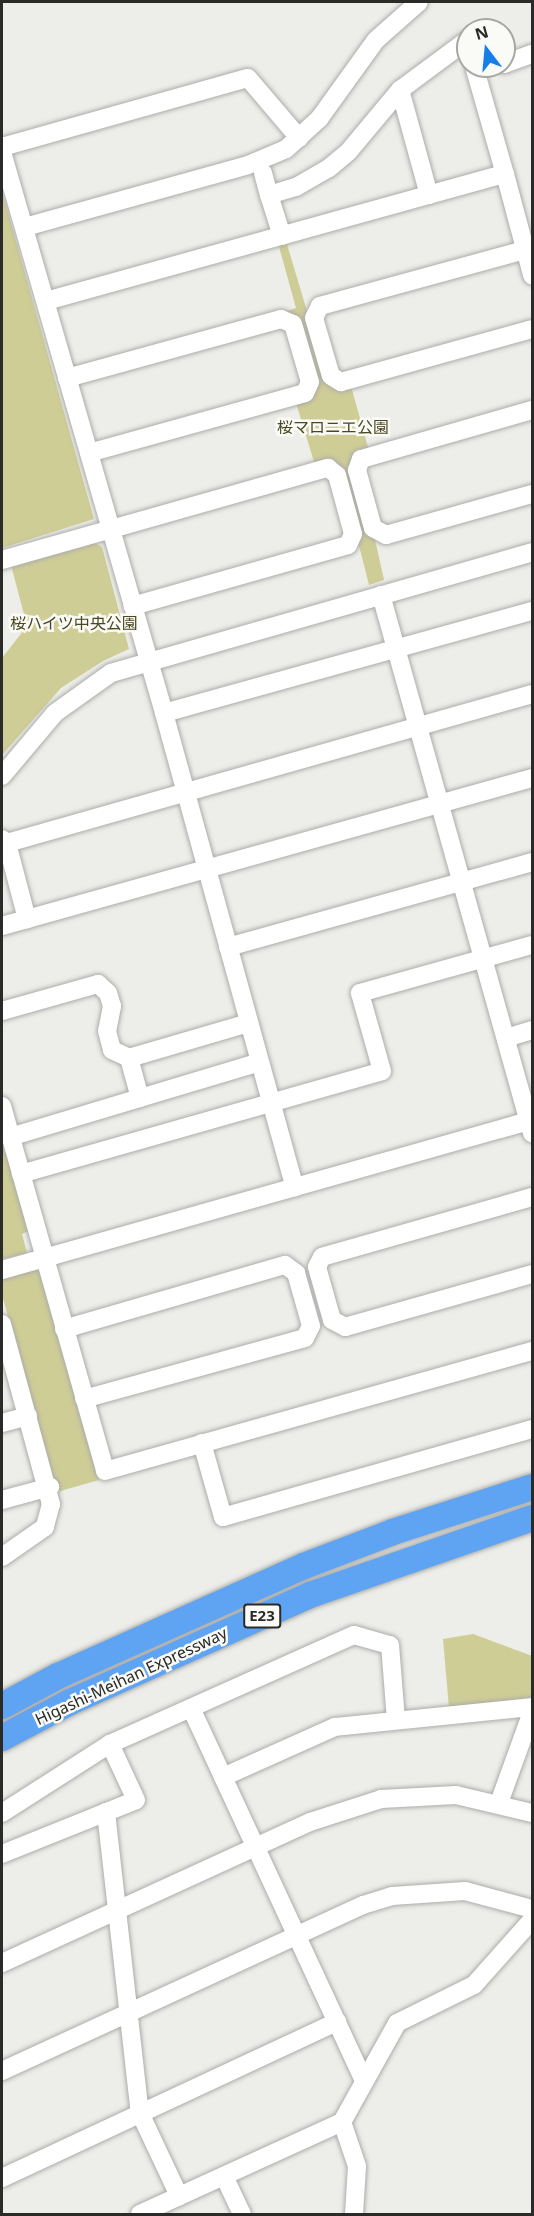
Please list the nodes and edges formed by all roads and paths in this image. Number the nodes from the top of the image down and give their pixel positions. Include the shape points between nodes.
1 (419, 2) edge
2 (456, 48) edge
3 (532, 54) edge
4 (516, 60) edge
5 (477, 78) edge
6 (400, 90) junction
7 (298, 138) junction
8 (2, 147) edge
9 (2, 152) edge
10 (263, 173) dead end
11 (505, 174) junction
12 (269, 195) junction
13 (429, 195) junction
14 (25, 227) junction
15 (282, 236) junction
16 (529, 249) edge
17 (532, 275) edge
18 (46, 301) junction
19 (532, 328) edge
20 (67, 378) junction
21 (532, 410) edge
22 (89, 453) junction
23 (532, 494) edge
24 (111, 529) junction
25 (532, 552) edge
26 (2, 560) edge
27 (381, 595) junction
28 (132, 606) junction
29 (532, 610) edge
30 (397, 649) junction
31 (148, 660) junction
32 (532, 694) edge
33 (164, 713) junction
34 (418, 726) junction
35 (2, 776) edge
36 (532, 778) edge
37 (184, 792) junction
38 (440, 804) junction
39 (4, 841) edge
40 (532, 862) edge
41 (206, 870) junction
42 (461, 881) junction
43 (27, 919) junction
44 (2, 926) edge
45 (532, 945) edge
46 (228, 947) junction
47 (483, 959) junction
48 (2, 1011) edge
49 (249, 1023) junction
50 (532, 1030) edge
51 (506, 1038) junction
52 (129, 1058) junction
53 (260, 1062) junction
54 (140, 1098) junction
55 (271, 1102) junction
56 (2, 1106) edge
57 (531, 1124) edge
58 (10, 1137) junction
59 (21, 1174) junction
60 (295, 1187) junction
61 (532, 1197) edge
62 (44, 1258) junction
63 (317, 1267) junction
64 (2, 1270) edge
65 (296, 1273) junction
66 (532, 1274) edge
67 (332, 1320) junction
68 (2, 1324) edge
69 (311, 1326) junction
70 (64, 1329) junction
71 (4, 1345) edge
72 (532, 1351) edge
73 (84, 1399) junction
74 (28, 1416) junction
75 (2, 1423) edge
76 (532, 1429) edge
77 (202, 1443) junction
78 (50, 1487) junction
79 (532, 1487) edge
80 (2, 1500) edge
81 (532, 1518) edge
82 (2, 1557) edge
83 (2, 1706) edge
84 (191, 1708) junction
85 (532, 1709) edge
86 (396, 1719) junction
87 (2, 1738) edge
88 (110, 1744) junction
89 (222, 1777) junction
90 (499, 1803) junction
91 (106, 1812) junction
92 (2, 1813) edge
93 (532, 1813) edge
94 (256, 1847) junction
95 (2, 1854) edge
96 (118, 1910) junction
97 (532, 1910) edge
98 (530, 1928) edge
99 (296, 1935) junction
100 (2, 1963) edge
101 (129, 2012) junction
102 (337, 2022) junction
103 (2, 2071) edge
104 (365, 2082) junction
105 (140, 2113) junction
106 (342, 2122) junction
107 (224, 2176) junction
108 (2, 2178) edge
109 (179, 2196) junction
110 (140, 2214) edge
111 (242, 2214) edge
112 (354, 2214) edge

1 - 7 street via 376,40 319,119
2 - 6 street
3 - 4 street
5 - 11 street
6 - 12 street via 349,151 329,168 296,187
6 - 13 street
7 - 8 street via 248,78
7 - 14 street via 260,162
9 - 14 street
10 - 12 street
11 - 13 street
11 - 16 street
12 - 15 street
13 - 15 street
14 - 18 street
15 - 18 street
16 - 17 street
16 - 19 street via 320,306 314,318 331,376 341,382
18 - 20 street
20 - 22 street
20 - 22 street via 281,319 293,324 296,333 310,382 305,393
21 - 23 street via 361,459 357,470 373,528 386,535
22 - 24 street
24 - 26 street
24 - 28 street
24 - 28 street via 328,468 337,476 353,534 348,545
25 - 27 street
27 - 30 street
27 - 31 street
28 - 31 street
29 - 30 street
30 - 33 street
30 - 34 street
31 - 33 street
31 - 35 street via 111,673 72,698
32 - 34 street
33 - 37 street
34 - 37 street
34 - 38 street
36 - 38 street
37 - 39 street
37 - 41 street
38 - 41 street
38 - 42 street
39 - 43 street
40 - 42 street
41 - 43 street
41 - 46 street
42 - 46 street
42 - 47 street
43 - 44 street
45 - 47 street
46 - 49 street
47 - 51 street
47 - 55 street via 360,993 382,1071
48 - 52 street via 98,984 108,993 112,1006 107,1031 112,1050
49 - 52 street
49 - 53 street
50 - 51 street
51 - 57 street
52 - 54 street
53 - 54 street
53 - 55 street
54 - 58 street
55 - 59 street
55 - 60 street
56 - 58 street
57 - 60 street
58 - 59 street
59 - 62 street
60 - 62 street
61 - 63 street via 322,1257
62 - 64 street
62 - 70 street
63 - 65 street
63 - 67 street
65 - 69 street
65 - 70 street via 285,1266
66 - 67 street via 345,1327
67 - 69 street
68 - 71 street
69 - 73 street via 305,1338
70 - 73 street
71 - 74 street
72 - 77 street
73 - 77 street via 105,1471
74 - 75 street
74 - 78 street
76 - 77 street via 224,1517
78 - 80 street
78 - 82 street via 50,1513 45,1527
79 - 83 highway, Higashi-Meihan Expressway / E23 via 304,1566 58,1676
81 - 87 highway, Higashi-Meihan Expressway / E23 via 310,1595 70,1702
84 - 86 street via 354,1635 390,1645
84 - 88 street
84 - 89 street
85 - 86 street
85 - 90 street
86 - 89 street via 335,1727
88 - 91 street via 136,1800
88 - 92 street
89 - 94 street
90 - 93 street
90 - 94 street via 456,1795 381,1799 310,1822
91 - 95 street
91 - 96 street
94 - 96 street
94 - 99 street
96 - 100 street
96 - 101 street
97 - 99 street via 465,1892 425,1891 363,1905
98 - 104 street via 474,1985 396,2023
99 - 101 street
99 - 102 street
101 - 103 street
101 - 105 street
102 - 104 street
102 - 105 street
104 - 106 street
105 - 108 street
105 - 109 street
106 - 107 street
106 - 112 street via 357,2166
107 - 109 street
107 - 111 street
109 - 110 street

